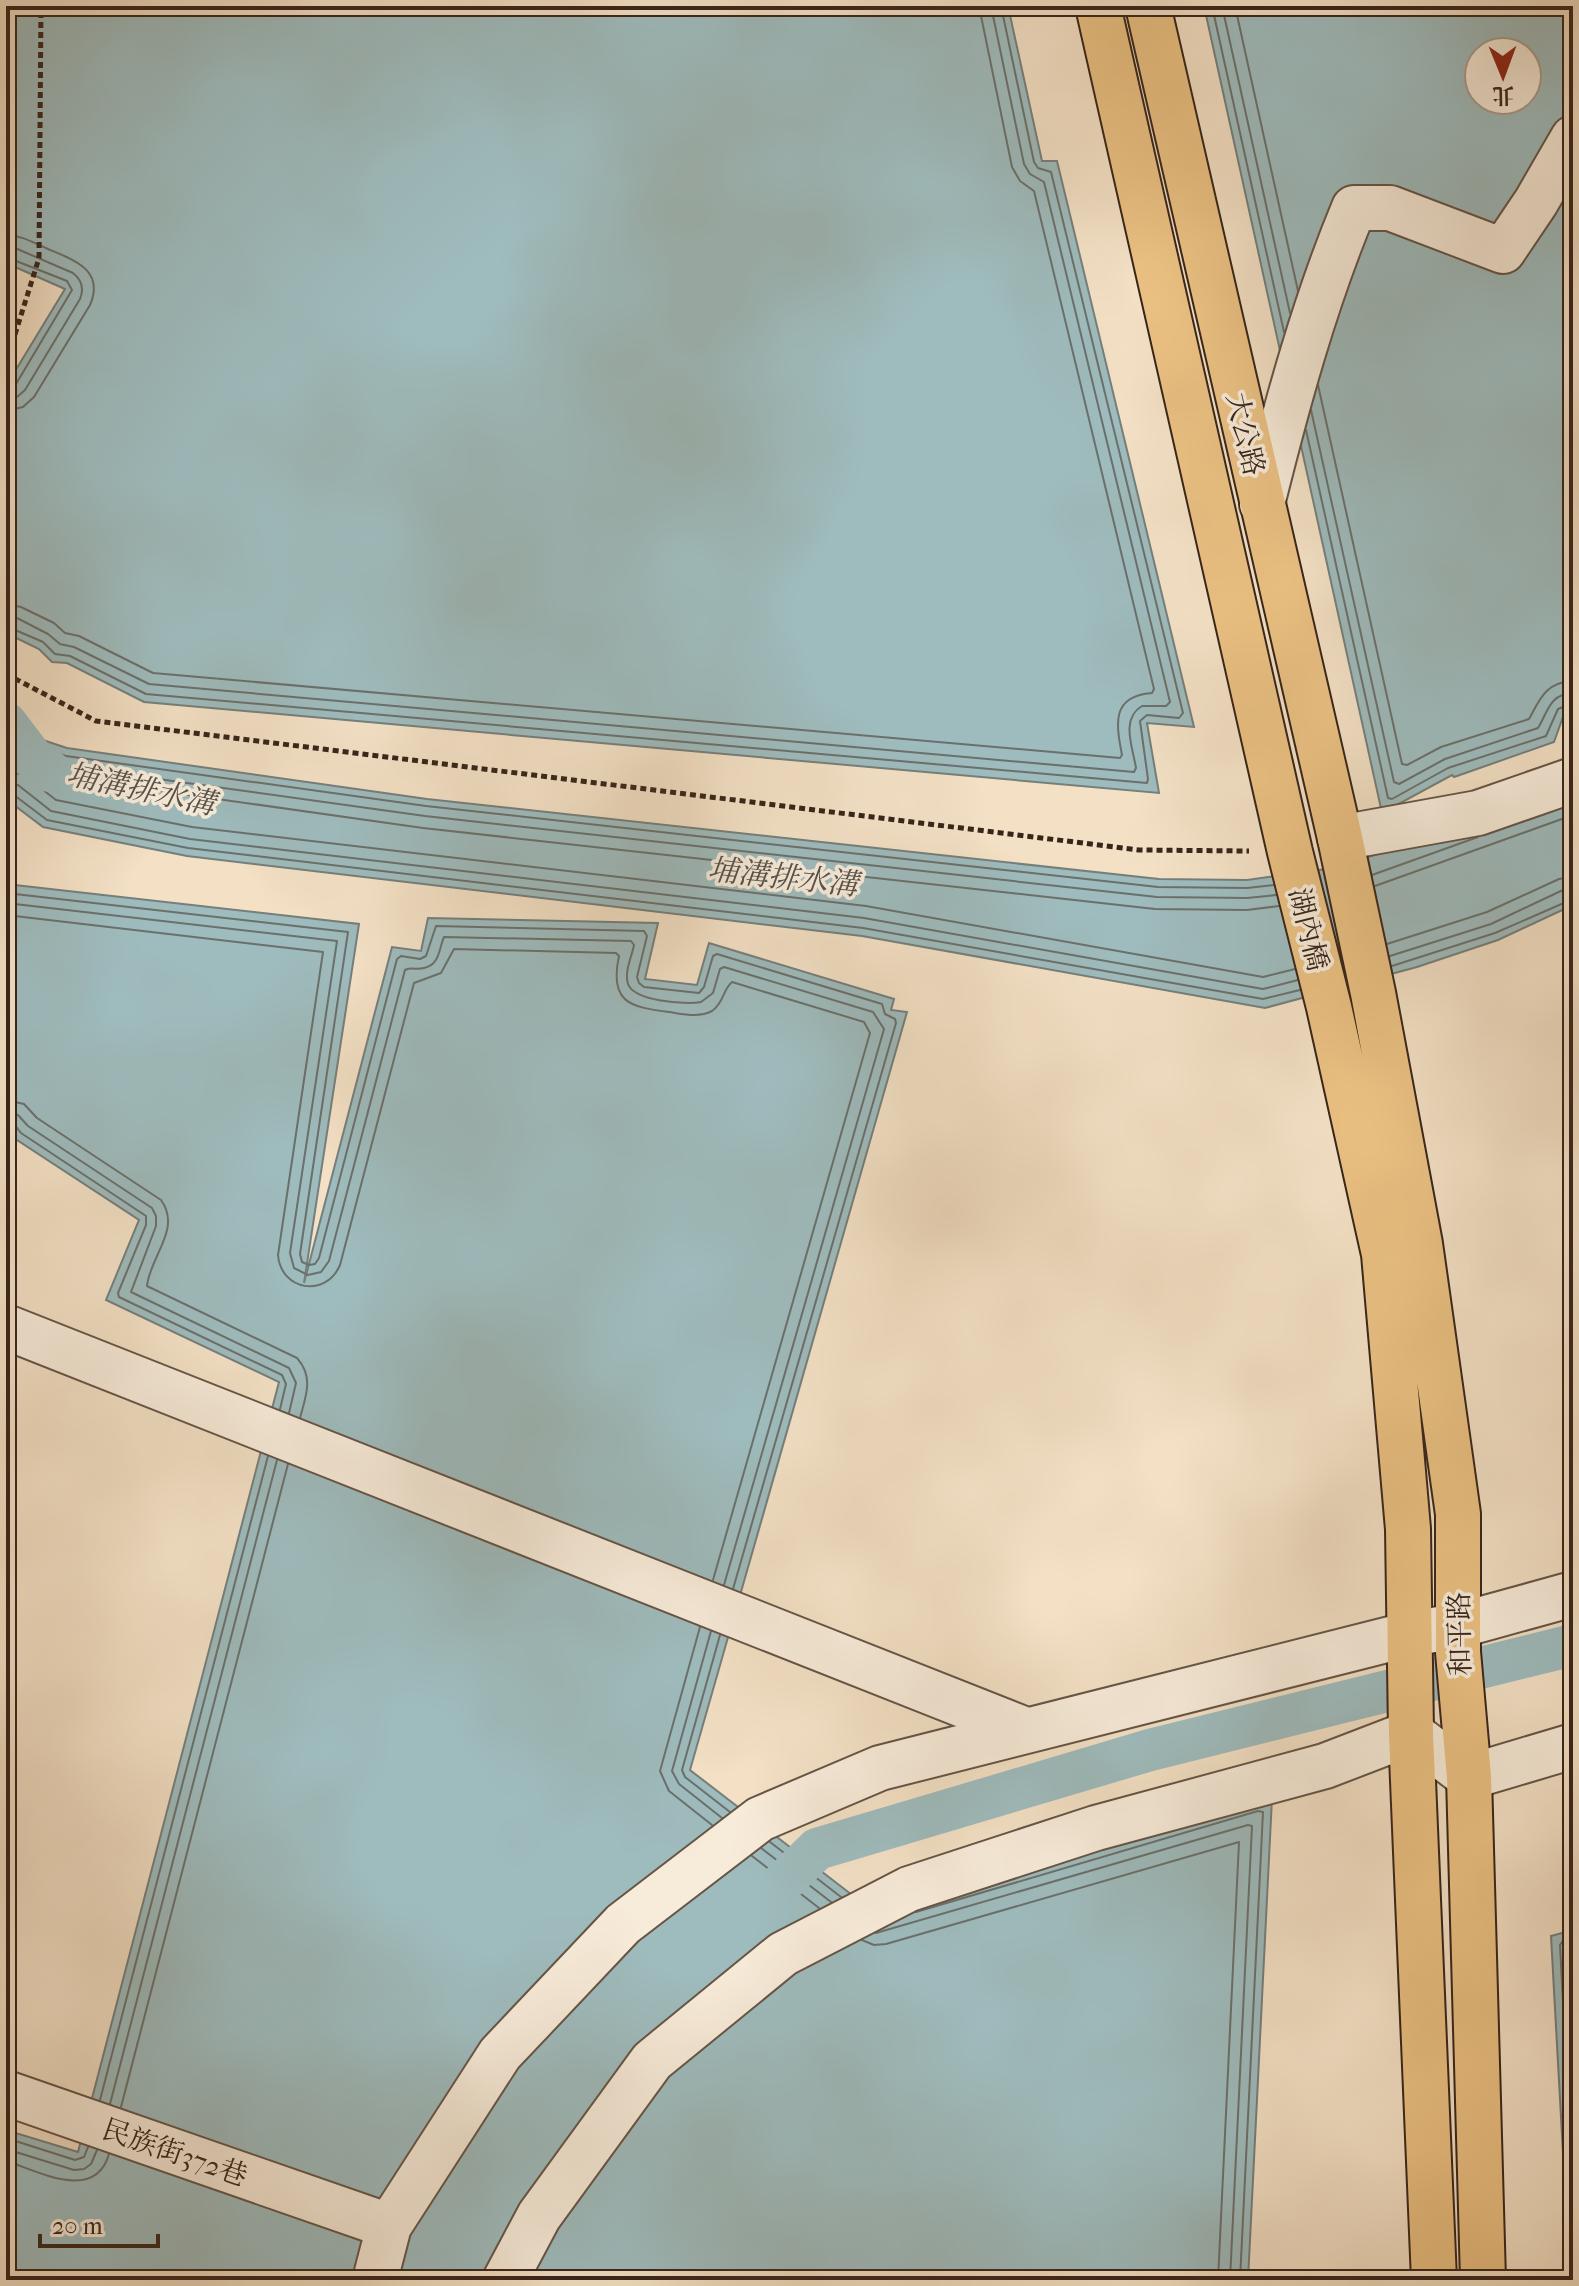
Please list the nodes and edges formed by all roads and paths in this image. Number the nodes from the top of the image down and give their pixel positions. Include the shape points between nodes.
1 (41, 6) edge
2 (1098, 6) edge
3 (1148, 6) edge
4 (1573, 138) edge
5 (6, 363) edge
6 (1262, 504) junction
7 (6, 674) edge
8 (1573, 780) edge
9 (1342, 850) junction
10 (1290, 852) junction
11 (1373, 993) joint
12 (1329, 1007) joint
13 (6, 1327) edge
14 (1573, 1594) edge
15 (1458, 1639) junction
16 (1410, 1644) junction
17 (1412, 1728) junction
18 (1026, 1730) junction
19 (1573, 1746) edge
20 (1469, 1777) junction
21 (6, 2093) edge
22 (389, 2226) junction
23 (375, 2280) edge
24 (505, 2280) edge
25 (1434, 2280) edge
26 (1483, 2280) edge

1 - 5 path via 39,258
2 - 10 main road, 大公路
3 - 6 main road, 大公路
4 - 6 lane via 1503,251 1390,208 1354,208 1295,374
6 - 9 main road, 大公路
7 - 10 path via 96,721 1139,850
8 - 9 lane via 1478,813
9 - 11 main road, 湖內橋
10 - 12 main road, 湖內橋
11 - 15 main road, 和平路 via 1420,1244 1458,1514
12 - 16 main road, 和平路 via 1384,1254 1408,1529
13 - 18 lane
14 - 15 lane
15 - 16 lane
15 - 20 main road, 和平路
16 - 17 main road, 和平路
16 - 18 lane
17 - 20 lane
17 - 24 lane via 1325,1766 1096,1828 909,1889 783,1954 652,2061 539,2216
17 - 25 main road, 和平路
18 - 22 lane via 880,1768 760,1819 623,1924 500,2054
19 - 20 lane
20 - 26 main road, 和平路
21 - 22 lane, 民族街372巷
22 - 23 lane

